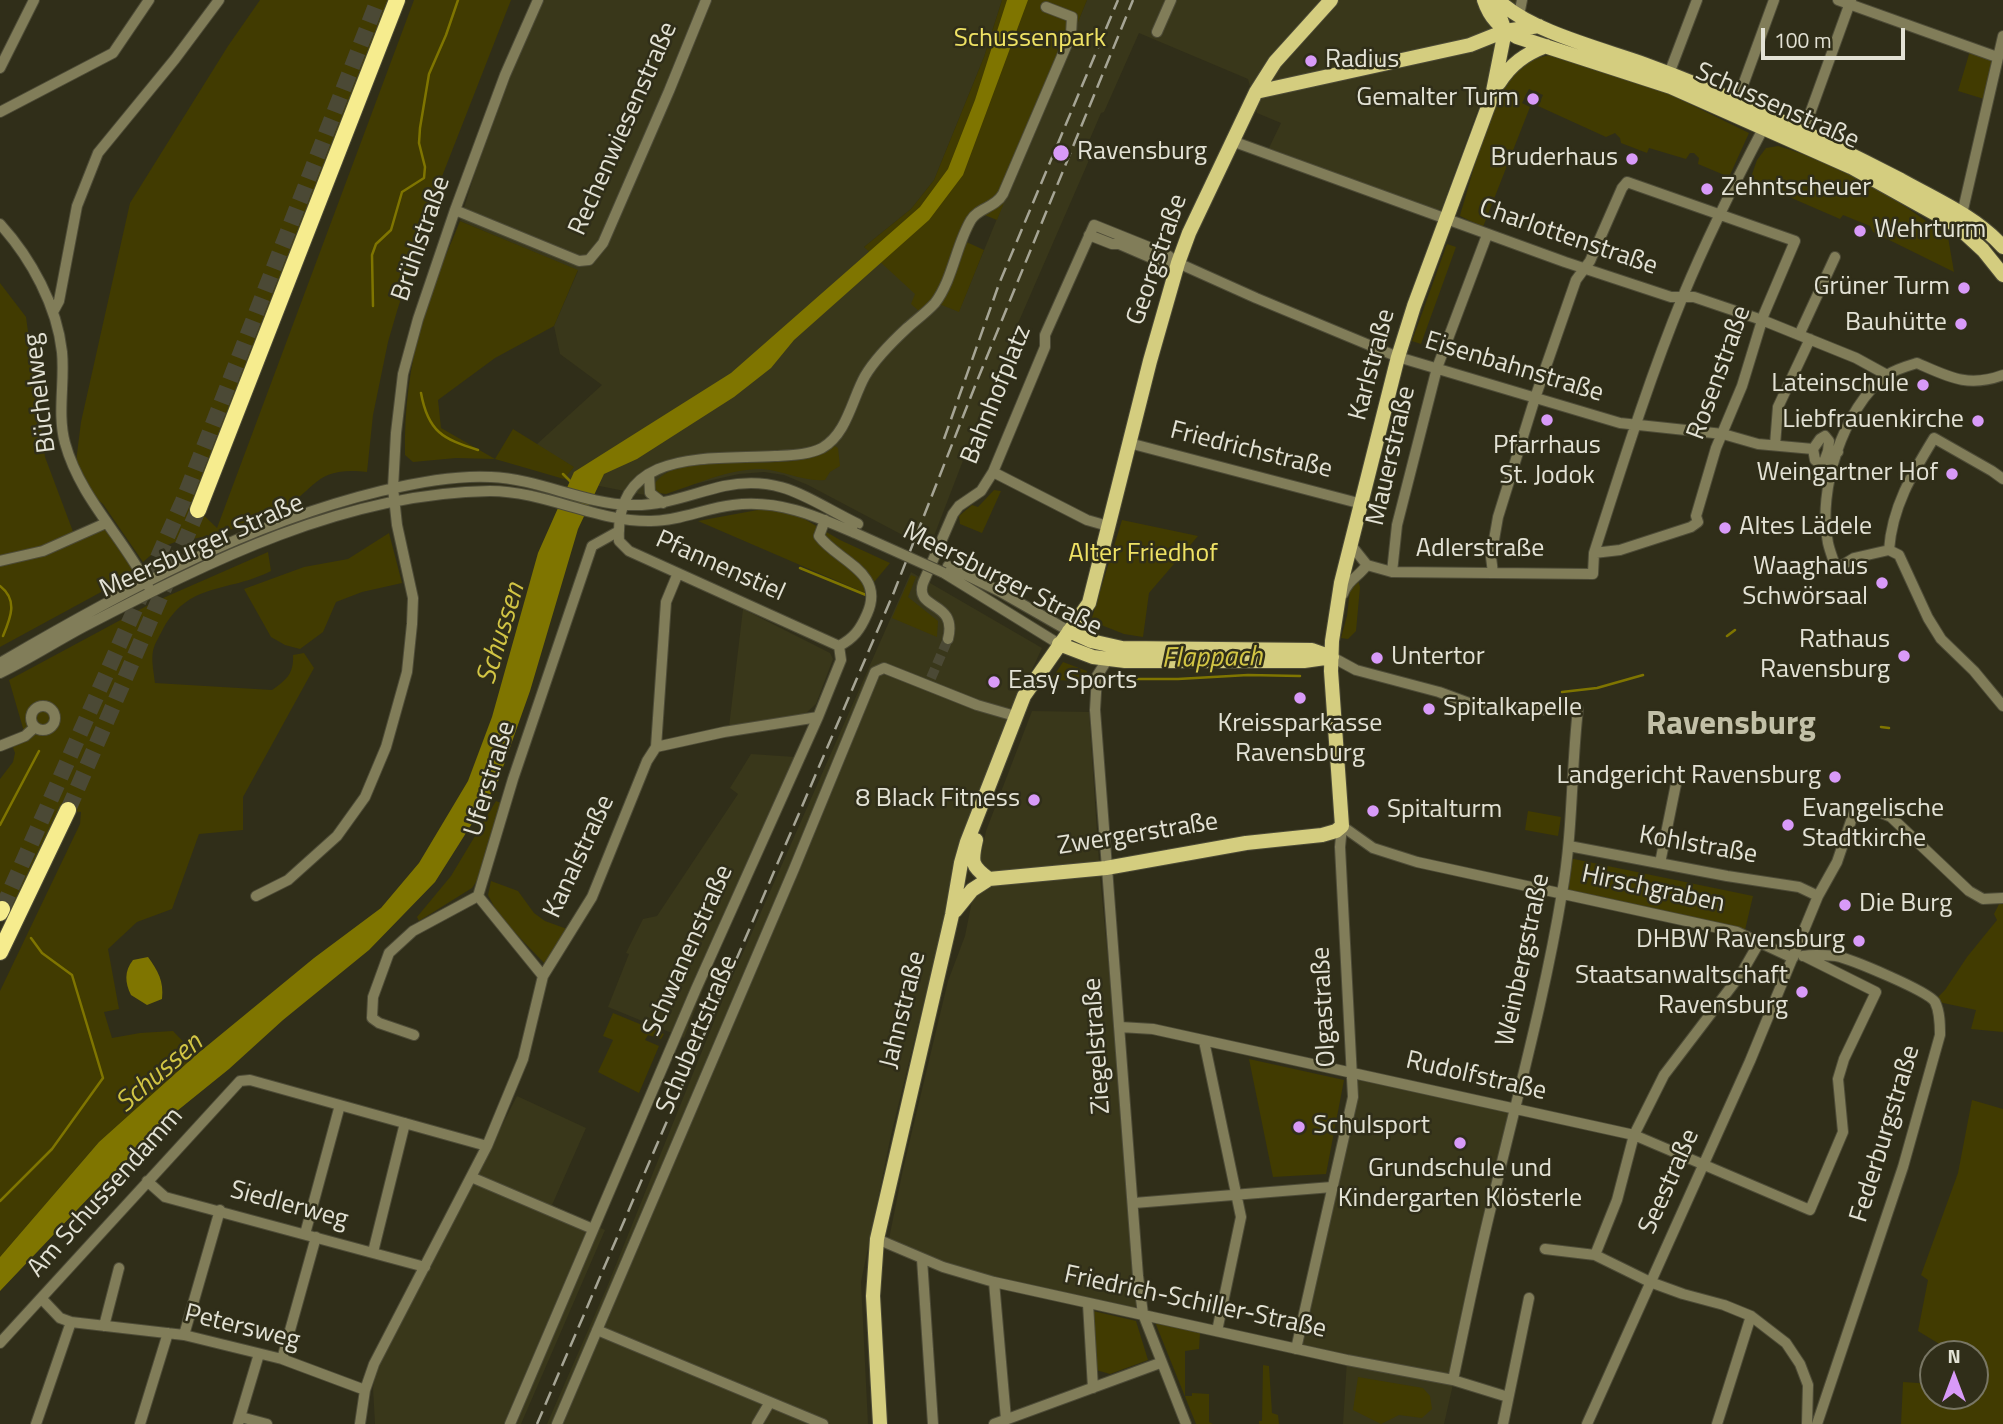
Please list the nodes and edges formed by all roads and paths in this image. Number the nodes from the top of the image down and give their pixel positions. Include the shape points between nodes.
1 (34, 0) edge
2 (149, 0) edge
3 (219, 0) edge
4 (397, 0) edge
5 (538, 0) edge
6 (706, 0) edge
7 (1171, 0) edge
8 (1331, 0) edge
9 (1484, 0) edge
10 (1496, 0) edge
11 (1522, 0) edge
12 (1697, 0) edge
13 (1774, 0) edge
14 (1838, 0) edge
15 (1850, 2) edge
16 (1046, 7) dead end
17 (1519, 15) junction
18 (1539, 26) junction
19 (1504, 31) junction
20 (1157, 32) dead end
21 (2003, 36) edge
22 (1546, 46) junction
23 (1997, 57) junction
24 (0, 68) edge
25 (1667, 79) junction
26 (1256, 92) junction
27 (1492, 96) junction
28 (1739, 96) dead end
29 (0, 112) edge
30 (1759, 112) junction
31 (1805, 126) junction
32 (1763, 127) junction
33 (1232, 141) junction
34 (455, 210) junction
35 (1720, 214) junction
36 (1962, 214) junction
37 (1446, 220) junction
38 (0, 224) edge
39 (1091, 230) joint
40 (1487, 235) junction
41 (2003, 247) edge
42 (1835, 257) dead end
43 (1178, 263) junction
44 (1584, 269) junction
45 (2003, 275) edge
46 (1683, 296) junction
47 (53, 312) junction
48 (1762, 320) junction
49 (1805, 337) junction
50 (1398, 357) junction
51 (1437, 368) junction
52 (1887, 375) junction
53 (2003, 375) edge
54 (1535, 398) junction
55 (1635, 425) junction
56 (1723, 434) junction
57 (1129, 443) junction
58 (1775, 445) junction
59 (1833, 452) junction
60 (993, 472) junction
61 (649, 474) junction
62 (2003, 479) edge
63 (393, 488) junction
64 (394, 503) junction
65 (663, 503) junction
66 (1362, 503) junction
67 (622, 505) junction
68 (198, 510) tunnel mouth
69 (619, 517) junction
70 (825, 520) junction
71 (106, 523) junction
72 (1108, 526) junction
73 (857, 528) junction
74 (619, 531) junction
75 (1351, 545) junction
76 (1889, 550) junction
77 (1594, 553) junction
78 (0, 561) edge
79 (1367, 565) junction
80 (946, 570) junction
81 (1392, 572) junction
82 (678, 573) junction
83 (1493, 573) junction
84 (148, 587) junction
85 (1336, 614) junction
86 (1069, 631) junction
87 (948, 639) tunnel mouth
88 (1059, 644) junction
89 (839, 646) junction
90 (1332, 657) junction
91 (1107, 660) junction
92 (0, 663) edge
93 (0, 673) edge
94 (2003, 706) edge
95 (1015, 716) junction
96 (818, 717) junction
97 (35, 727) dead end
98 (0, 746) edge
99 (656, 747) junction
100 (1676, 784) dead end
101 (983, 801) junction
102 (68, 810) tunnel mouth
103 (1342, 826) junction
104 (1569, 846) junction
105 (1660, 863) junction
106 (1106, 868) junction
107 (989, 879) junction
108 (1562, 894) junction
109 (256, 896) dead end
110 (478, 896) junction
111 (1818, 896) junction
112 (2003, 898) edge
113 (952, 915) junction
114 (1760, 941) junction
115 (0, 952) edge
116 (1799, 957) junction
117 (544, 976) junction
118 (1120, 1027) junction
119 (414, 1035) dead end
120 (1204, 1041) junction
121 (1354, 1073) junction
122 (340, 1105) junction
123 (1515, 1111) junction
124 (405, 1124) junction
125 (1634, 1135) junction
126 (487, 1146) junction
127 (1702, 1166) junction
128 (471, 1177) junction
129 (147, 1181) junction
130 (1332, 1187) junction
131 (1237, 1194) junction
132 (1134, 1203) junction
133 (220, 1210) junction
134 (1811, 1210) joint
135 (593, 1229) junction
136 (311, 1235) junction
137 (877, 1239) junction
138 (1545, 1249) dead end
139 (373, 1252) junction
140 (1595, 1255) junction
141 (922, 1259) junction
142 (425, 1267) junction
143 (118, 1268) dead end
144 (994, 1282) junction
145 (1650, 1282) junction
146 (41, 1298) junction
147 (1528, 1298) dead end
148 (1088, 1304) junction
149 (1143, 1314) junction
150 (1751, 1316) junction
151 (71, 1322) junction
152 (104, 1326) junction
153 (597, 1330) junction
154 (1217, 1331) junction
155 (168, 1333) junction
156 (184, 1335) junction
157 (0, 1343) edge
158 (1296, 1349) junction
159 (259, 1354) junction
160 (282, 1359) junction
161 (1160, 1363) junction
162 (1453, 1380) junction
163 (1093, 1388) junction
164 (365, 1390) junction
165 (1508, 1397) junction
166 (770, 1402) junction
167 (1006, 1419) junction
168 (240, 1420) edge
169 (36, 1424) edge
170 (140, 1424) edge
171 (267, 1424) edge
172 (360, 1424) edge
173 (510, 1424) edge
174 (556, 1424) edge
175 (757, 1424) edge
176 (823, 1424) edge
177 (880, 1424) edge
178 (933, 1424) edge
179 (994, 1424) edge
180 (1186, 1424) edge
181 (1503, 1424) edge
182 (1587, 1424) edge
183 (1717, 1424) edge
184 (1808, 1424) edge
185 (1817, 1424) edge

1 - 24 street
2 - 29 street via 113,54
3 - 47 street via 98,153 77,206
4 - 68 highway
5 - 34 street, Brühlstraße
6 - 34 street, Rechenwiesenstraße via 603,243 589,260 579,261
7 - 20 street
8 - 26 main road, Georgstraße via 1275,62
9 - 19 main road via 1488,13
10 - 17 main road, Schussenstraße
10 - 19 main road
11 - 17 street
12 - 25 street
13 - 28 street
14 - 15 street
15 - 23 street
15 - 31 street
16 - 61 street via 1072,17 1071,35 1003,194 972,217 935,302 867,373 840,431 823,448 801,454 676,462
17 - 18 main road, Schussenstraße
18 - 19 main road, Schussenstraße
18 - 25 main road, Schussenstraße
19 - 22 main road, Schussenstraße
19 - 26 main road, Schussenstraße via 1470,45
19 - 27 main road, Karlstraße
21 - 23 street
22 - 25 main road, Schussenstraße
22 - 27 main road, Karlstraße via 1508,68
23 - 36 street
25 - 30 main road, Schussenstraße
25 - 32 main road, Schussenstraße
26 - 33 main road, Georgstraße
27 - 37 main road, Karlstraße
30 - 31 main road, Schussenstraße
30 - 32 street
31 - 36 main road, Schussenstraße
32 - 35 street
32 - 45 main road, Schussenstraße via 1942,216 1972,238
33 - 37 street, Charlottenstraße
33 - 43 main road, Georgstraße
34 - 63 street, Brühlstraße via 403,374
35 - 44 street via 1627,183
35 - 46 street
35 - 48 street, Rosenstraße via 1795,241
36 - 41 main road, Schussenstraße
37 - 40 street, Charlottenstraße
37 - 50 main road, Karlstraße
38 - 47 street, Büchelweg via 21,250
39 - 43 street, Eisenbahnstraße via 1112,244 1163,263
39 - 60 street, Bahnhofplatz
40 - 44 street, Charlottenstraße
40 - 51 street, Mauerstraße
42 - 49 street
43 - 50 street, Eisenbahnstraße
43 - 57 main road, Georgstraße
44 - 46 street, Charlottenstraße via 1671,297
44 - 54 street via 1576,280
46 - 48 street, Charlottenstraße
46 - 55 street
47 - 71 street, Büchelweg via 62,352 65,442 84,488
48 - 49 street, Charlottenstraße
48 - 56 street, Rosenstraße
49 - 52 street, Charlottenstraße
49 - 58 street via 1778,407
50 - 51 street, Eisenbahnstraße
50 - 66 main road, Karlstraße
51 - 54 street, Eisenbahnstraße
51 - 81 street, Mauerstraße via 1397,525
52 - 53 street via 1917,363 1966,380 1982,382
52 - 59 street via 1855,410
54 - 55 street, Eisenbahnstraße
54 - 83 street via 1498,517
55 - 56 street, Eisenbahnstraße
55 - 77 street
56 - 58 street, Eisenbahnstraße
56 - 77 street, Rosenstraße via 1696,516 1698,522 1620,550
57 - 66 street, Friedrichstraße
57 - 72 main road, Georgstraße
58 - 59 street, Eisenbahnstraße via 1812,449 1825,436
59 - 76 street via 1826,522 1836,569 1854,558
60 - 72 street
60 - 87 street, Bahnhofplatz via 981,491 953,514 921,589 928,601 948,616
61 - 65 street via 650,493
61 - 67 street via 634,485
62 - 76 street via 1934,438 1899,503
63 - 64 street, Brühlstraße
63 - 67 street, Meersburger Straße via 490,477
63 - 84 street, Meersburger Straße via 289,518 229,542
64 - 69 street, Meersburger Straße via 492,491
64 - 84 street, Meersburger Straße via 282,533
64 - 109 street, Brühlstraße via 413,598 407,671 386,747 365,797 337,836 288,880
65 - 67 street, Meersburger Straße
65 - 73 street, Meersburger Straße via 725,486 762,483 791,488
66 - 75 main road, Karlstraße
67 - 69 street, Pfannenstiel
69 - 70 street, Meersburger Straße via 653,522 765,503
69 - 74 street, Pfannenstiel
70 - 73 street, Meersburger Straße
70 - 89 street via 819,536 855,566 868,582 872,597 858,633
71 - 78 street via 43,551
71 - 84 street, Büchelweg
72 - 86 main road, Georgstraße via 1089,603
73 - 80 street, Meersburger Straße, bridge
74 - 82 street, Pfannenstiel via 619,541 629,551
74 - 110 street, Uferstraße via 592,546
75 - 79 street
75 - 85 main road, Karlstraße
76 - 94 street via 1899,555 1941,639
77 - 83 street, Adlerstraße via 1593,574
79 - 81 street, Adlerstraße
79 - 85 street via 1346,585
80 - 86 street, Meersburger Straße via 999,591
80 - 88 street, Meersburger Straße
81 - 83 street, Adlerstraße
82 - 89 street, Pfannenstiel
82 - 99 street via 666,602
84 - 92 street, Meersburger Straße
84 - 93 street, Meersburger Straße
85 - 90 main road, Karlstraße
86 - 88 main road, Jahnstraße
86 - 90 main road, Meersburger Straße via 1122,648 1312,650
88 - 91 main road, Meersburger Straße
88 - 95 main road, Jahnstraße
89 - 96 street, Schwanenstraße via 841,660
90 - 91 main road, Meersburger Straße via 1304,661
90 - 103 main road, Olgastraße
90 - 104 street, Weinbergstraße via 1356,670 1477,706 1578,709
91 - 106 street, Ziegelstraße via 1097,676 1095,710
95 - 101 main road, Jahnstraße
95 - 153 street, Schubertstraße via 977,705 930,682 884,668 875,672
96 - 99 street
96 - 135 street, Schwanenstraße
97 - 98 street
99 - 117 street, Kanalstraße via 592,897
100 - 105 street
101 - 107 main road via 972,859 975,869
101 - 113 main road, Jahnstraße via 961,863
102 - 115 highway
103 - 106 main road, Zwergerstraße via 1322,835
103 - 108 street, Hirschgraben via 1373,848 1417,862
103 - 121 street, Olgastraße
104 - 105 street, Kohlstraße
104 - 108 street, Weinbergstraße
105 - 111 street, Kohlstraße via 1800,887
106 - 107 main road, Zwergerstraße
106 - 118 street, Ziegelstraße
107 - 113 main road via 972,890
108 - 114 street, Hirschgraben via 1712,926
108 - 123 street, Weinbergstraße
110 - 117 street
110 - 119 street via 413,931 389,953 373,997 372,1018
111 - 112 street, Seestraße via 1837,862 1854,812 1879,812 1891,817 1969,891 1983,900
111 - 116 street, Seestraße
113 - 137 main road, Jahnstraße
114 - 116 street, Hirschgraben
114 - 125 street via 1741,974 1664,1075
116 - 127 street, Seestraße
116 - 134 street, Hirschgraben via 1876,992 1838,1079 1843,1132
116 - 185 street, Federburgstraße via 1850,960 1920,990 1934,1001 1940,1018 1940,1035 1903,1167
117 - 126 street, Kanalstraße via 517,1078
118 - 120 street, Rudolfstraße
118 - 132 street, Ziegelstraße
120 - 121 street, Rudolfstraße
120 - 131 street
121 - 123 street, Rudolfstraße
121 - 130 street, Olgastraße via 1353,1097
122 - 124 street
122 - 129 street, Am Schussendamm via 240,1081
122 - 136 street
123 - 125 street, Rudolfstraße
123 - 162 street, Weinbergstraße
124 - 126 street
124 - 139 street
125 - 127 street, Rudolfstraße
125 - 140 street via 1617,1200
126 - 128 street, Kanalstraße
127 - 134 street, Rudolfstraße
127 - 145 street, Seestraße
128 - 135 street
128 - 142 street, Kanalstraße
129 - 133 street, Siedlerweg via 165,1197
129 - 146 street, Am Schussendamm
130 - 131 street
130 - 158 street, Olgastraße
131 - 132 street
131 - 154 street via 1241,1217
132 - 149 street, Ziegelstraße
133 - 136 street, Siedlerweg
133 - 156 street
135 - 173 street, Schwanenstraße
136 - 139 street, Siedlerweg
136 - 160 street
137 - 141 street, Friedrich-Schiller-Straße
137 - 177 main road, Jahnstraße via 873,1296
138 - 140 street
139 - 142 street, Siedlerweg
140 - 145 street
141 - 144 street, Friedrich-Schiller-Straße
141 - 178 street
142 - 164 street, Kanalstraße
143 - 152 street
144 - 148 street, Friedrich-Schiller-Straße
144 - 167 street
145 - 150 street
145 - 182 street, Seestraße
146 - 151 street via 60,1318
146 - 157 street, Am Schussendamm
147 - 165 street
148 - 149 street, Friedrich-Schiller-Straße
148 - 163 street
149 - 154 street, Friedrich-Schiller-Straße
149 - 161 street, Ziegelstraße
150 - 183 street
150 - 184 street via 1777,1334 1800,1364 1808,1385
151 - 152 street, Petersweg
151 - 169 street
152 - 155 street, Petersweg
153 - 166 street
153 - 174 street, Schubertstraße
154 - 158 street, Friedrich-Schiller-Straße
155 - 156 street, Petersweg
155 - 170 street
156 - 159 street, Petersweg
158 - 162 street, Friedrich-Schiller-Straße
159 - 160 street, Petersweg
159 - 168 street
160 - 164 street, Petersweg
161 - 163 street
161 - 180 street, Ziegelstraße
162 - 165 street, Friedrich-Schiller-Straße
163 - 167 street
164 - 172 street, Kanalstraße
165 - 181 street
166 - 175 street
166 - 176 street
167 - 179 street
168 - 171 street

